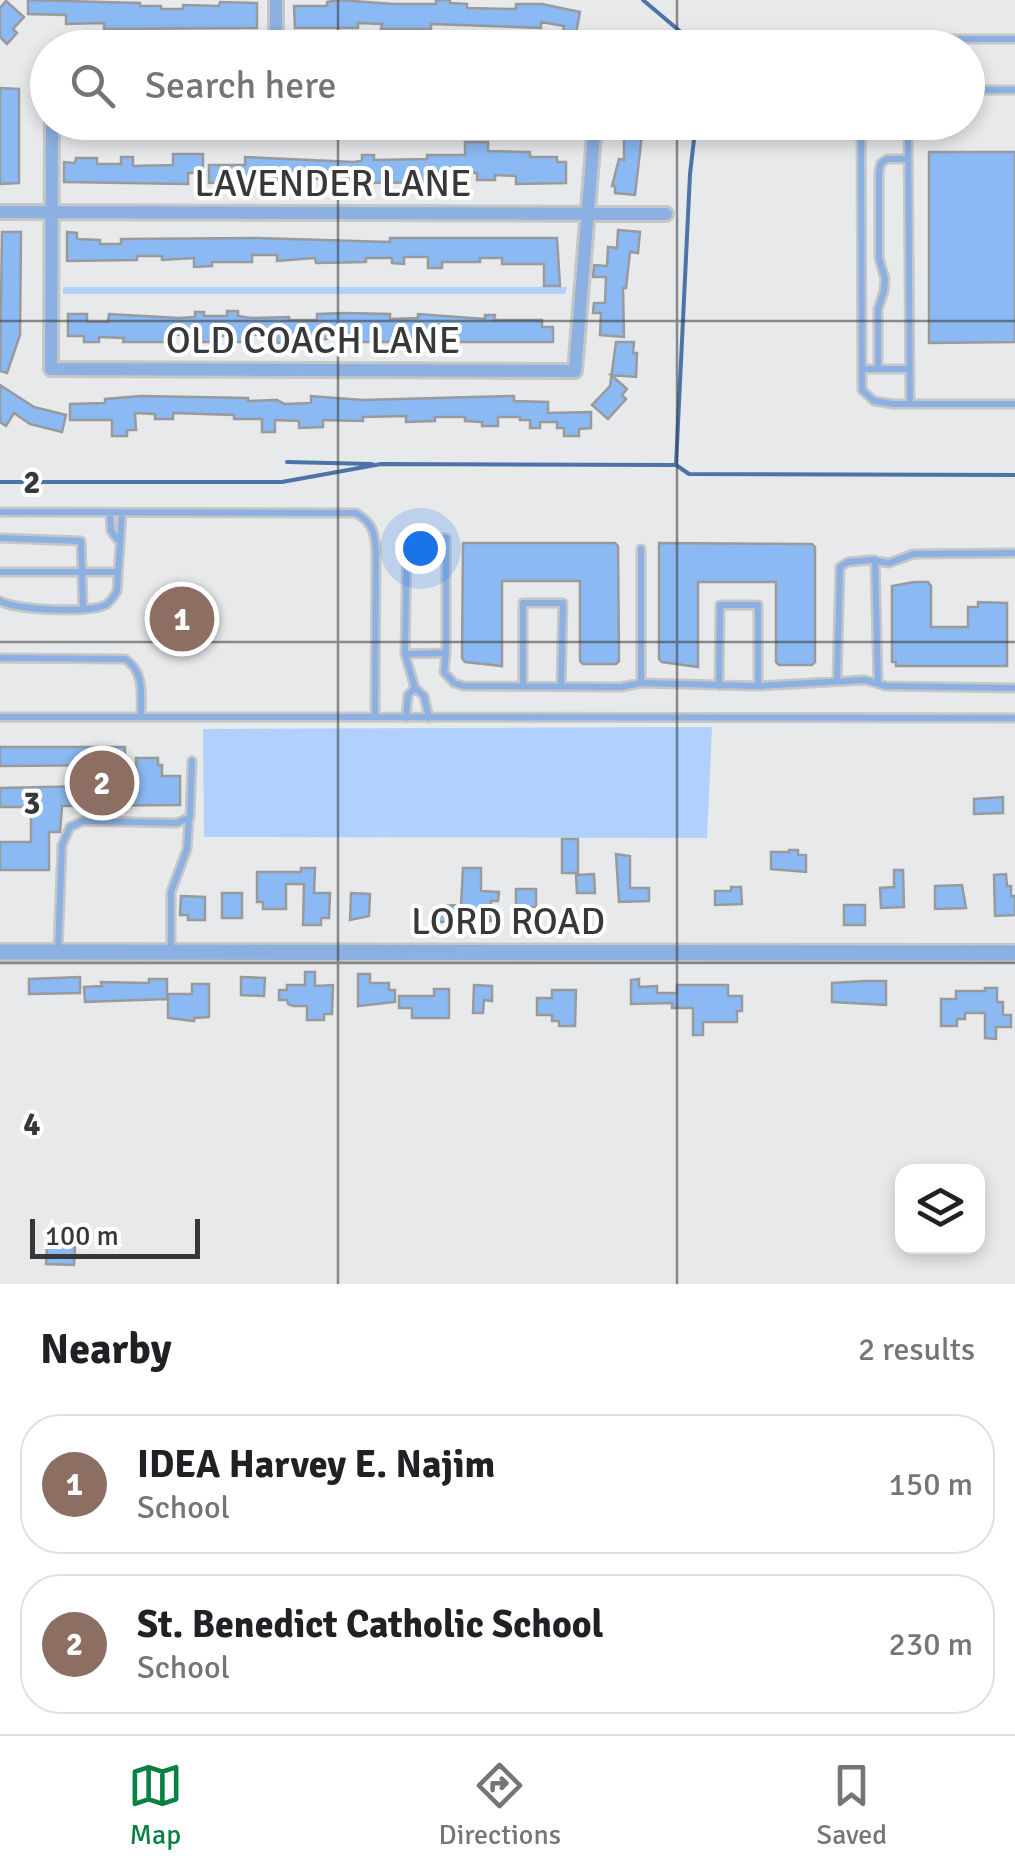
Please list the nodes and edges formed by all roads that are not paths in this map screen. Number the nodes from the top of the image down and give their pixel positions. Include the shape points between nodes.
1 (276, 0) edge
2 (276, 30) edge
3 (985, 39) edge
4 (1015, 39) edge
5 (985, 90) edge
6 (1015, 90) edge
7 (52, 140) edge
8 (593, 140) edge
9 (860, 140) edge
10 (908, 140) edge
11 (908, 159) junction
12 (0, 212) edge
13 (52, 212) junction
14 (586, 214) junction
15 (666, 214) dead end
16 (862, 369) junction
17 (878, 369) junction
18 (909, 369) junction
19 (910, 404) junction
20 (1015, 404) edge
21 (0, 512) edge
22 (122, 513) junction
23 (110, 514) junction
24 (0, 538) edge
25 (118, 540) junction
26 (641, 549) dead end
27 (1015, 553) edge
28 (875, 560) junction
29 (0, 572) edge
30 (83, 572) junction
31 (118, 572) junction
32 (0, 602) edge
33 (83, 608) junction
34 (446, 653) junction
35 (405, 654) junction
36 (0, 658) edge
37 (837, 681) junction
38 (641, 683) junction
39 (878, 684) junction
40 (523, 686) junction
41 (562, 686) junction
42 (718, 686) junction
43 (758, 686) junction
44 (415, 688) junction
45 (1015, 688) edge
46 (141, 717) junction
47 (0, 718) edge
48 (375, 718) junction
49 (406, 718) junction
50 (428, 718) junction
51 (1015, 718) edge
52 (192, 760) dead end
53 (190, 818) junction
54 (0, 952) edge
55 (58, 952) junction
56 (171, 952) junction
57 (1015, 953) edge

1 - 2 street
3 - 4 lane
5 - 6 lane
7 - 13 street
8 - 14 street
9 - 16 lane
10 - 11 lane
11 - 17 lane via 887,159 879,172 885,279
11 - 18 lane
12 - 13 street, LAVENDER LANE
13 - 14 street, LAVENDER LANE
13 - 14 street, OLD COACH LANE via 51,369 576,372
14 - 15 street, LAVENDER LANE
16 - 17 lane
16 - 19 lane via 862,390 874,401
17 - 18 lane
18 - 19 lane
19 - 20 lane
21 - 23 lane
22 - 23 lane
22 - 25 lane
22 - 48 lane via 345,513 368,520 376,552
23 - 25 lane
24 - 30 lane via 78,539
25 - 31 lane
26 - 38 lane
27 - 28 lane
28 - 37 lane via 840,566
28 - 39 lane
29 - 30 lane
30 - 31 lane
30 - 33 lane
31 - 33 lane via 111,601
32 - 33 lane
34 - 35 lane
34 - 35 lane via 446,538 407,539
34 - 40 lane via 444,672 454,683
35 - 44 lane
36 - 46 lane via 125,660 140,678
37 - 39 lane
37 - 43 lane
38 - 41 lane
38 - 42 lane
39 - 45 lane
40 - 41 lane
40 - 41 lane via 523,603 563,604
42 - 43 lane
42 - 43 lane via 720,604 758,605
44 - 49 lane
44 - 50 lane via 424,696
46 - 47 lane
46 - 48 lane
48 - 49 lane
49 - 50 lane
50 - 51 lane
52 - 53 lane
53 - 55 lane via 83,821 70,827 62,845
53 - 56 lane via 171,892
54 - 55 street, LORD ROAD
55 - 56 street, LORD ROAD
56 - 57 street, LORD ROAD

